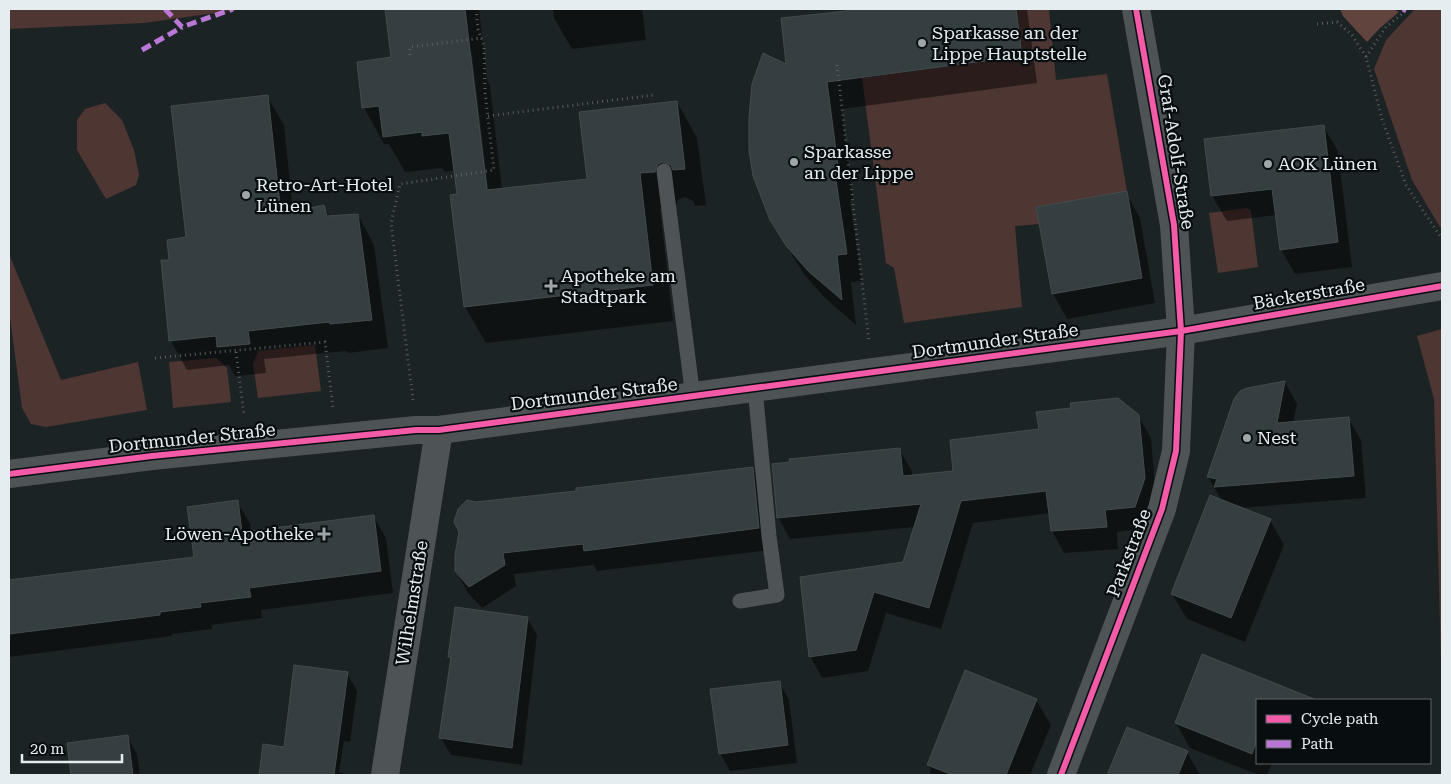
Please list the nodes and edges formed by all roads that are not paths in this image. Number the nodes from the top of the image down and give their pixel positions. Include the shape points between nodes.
1 (1136, 9) edge
2 (664, 171) dead end
3 (1442, 286) edge
4 (1182, 331) junction
5 (755, 388) junction
6 (693, 397) junction
7 (428, 430) junction
8 (9, 474) edge
9 (740, 601) dead end
10 (385, 775) edge
11 (1061, 775) edge

1 - 4 street, Graf-Adolf-Straße via 1174,225
2 - 6 lane
3 - 4 street, Bäckerstraße
4 - 5 street, Dortmunder Straße
4 - 11 street, Parkstraße via 1176,452 1162,509
5 - 6 street, Dortmunder Straße
5 - 9 lane via 777,595
6 - 7 street, Dortmunder Straße
7 - 8 street, Dortmunder Straße via 152,456
7 - 10 street, Wilhelmstraße

